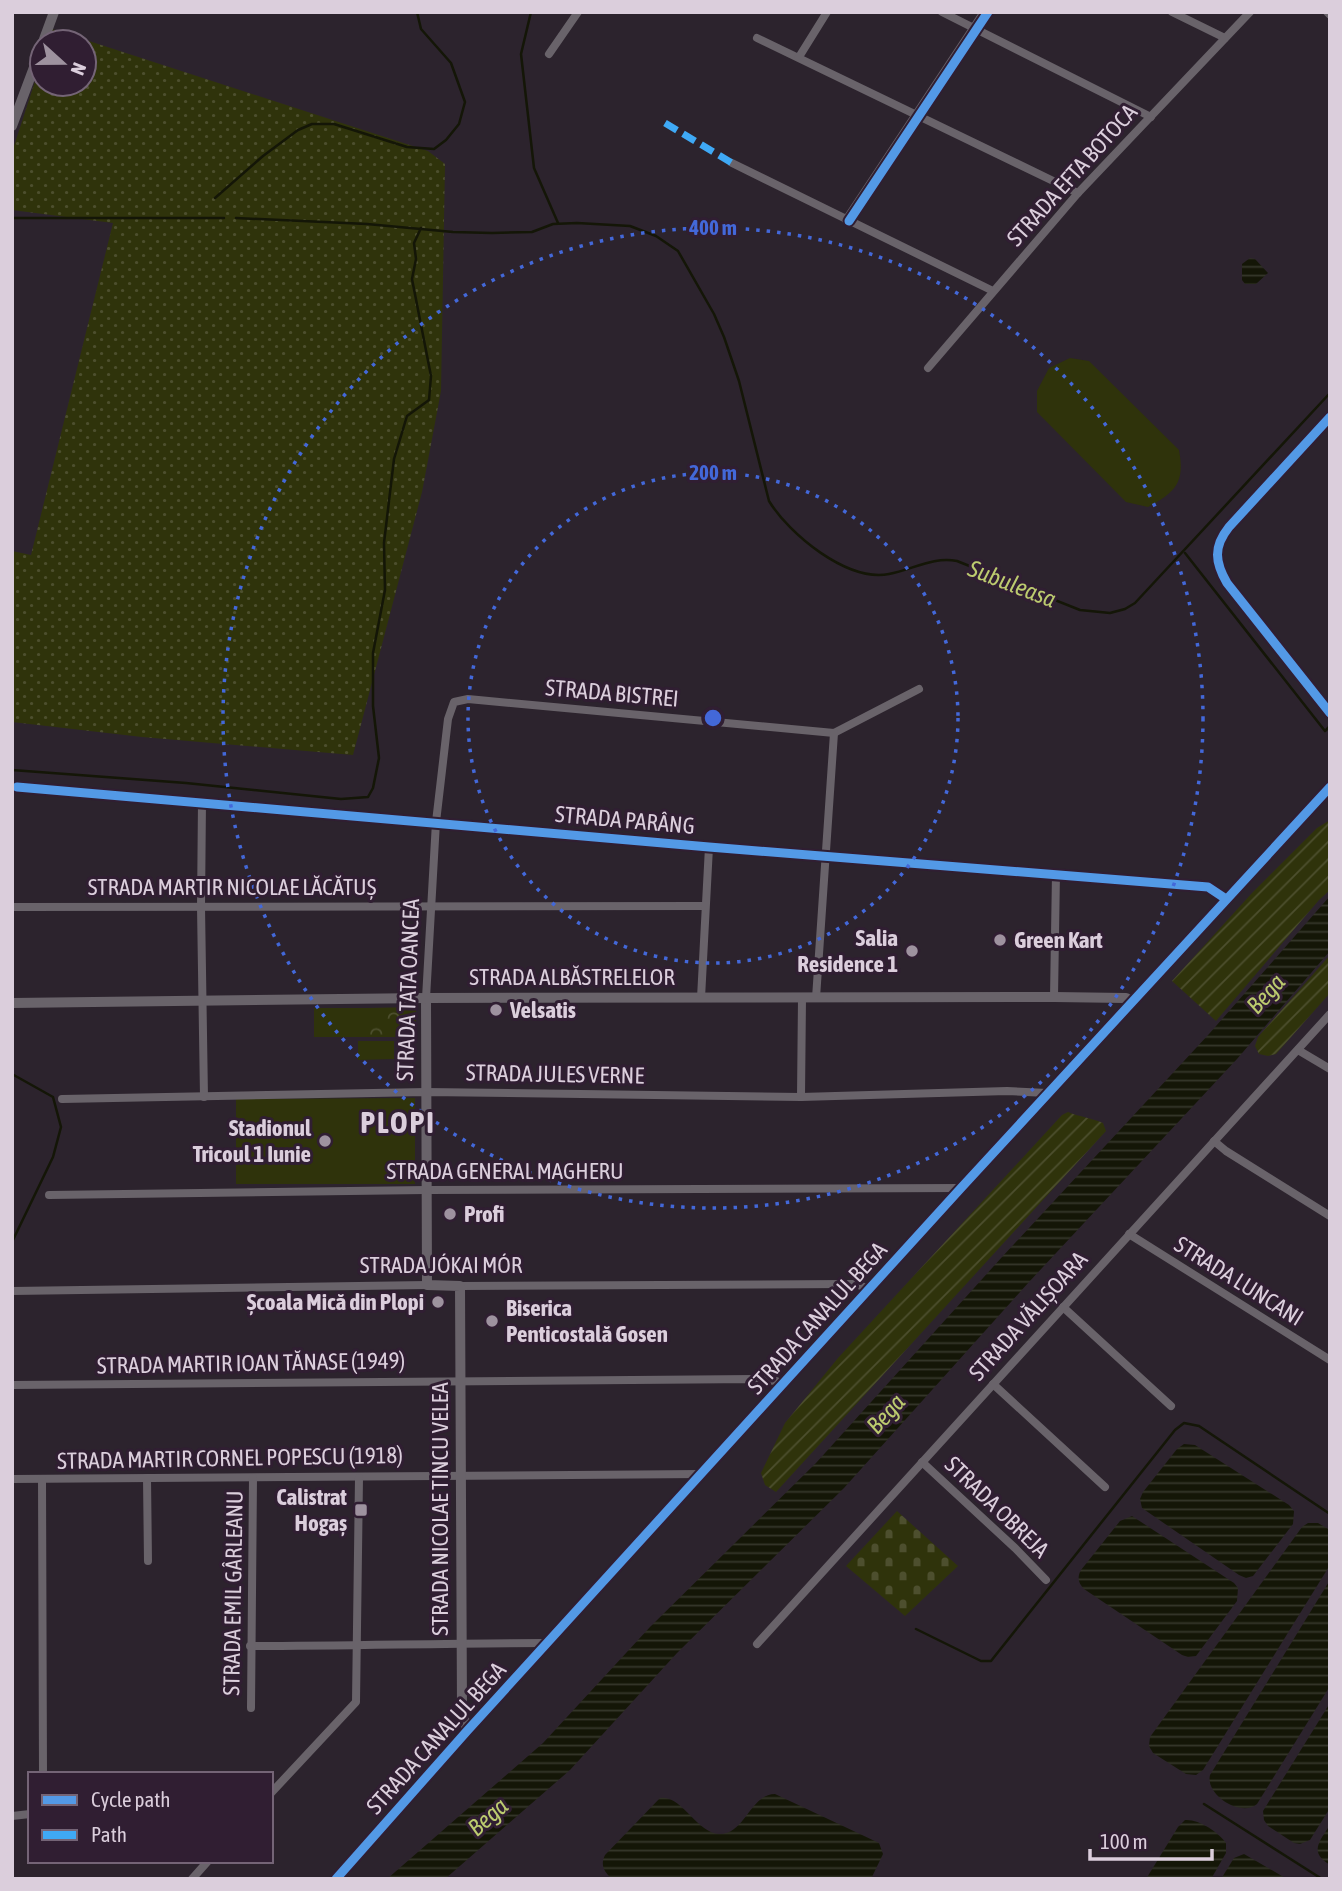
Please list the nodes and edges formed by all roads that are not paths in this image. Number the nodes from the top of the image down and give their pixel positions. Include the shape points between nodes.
1 (578, 12) edge
2 (827, 12) edge
3 (942, 12) edge
4 (984, 12) edge
5 (1172, 12) edge
6 (1250, 12) edge
7 (973, 28) junction
8 (757, 38) dead end
9 (1225, 38) junction
10 (549, 54) dead end
11 (799, 57) junction
12 (28, 84) edge
13 (915, 115) junction
14 (1151, 117) junction
15 (12, 127) edge
16 (732, 163) dead end
17 (1078, 193) junction
18 (846, 220) junction
19 (993, 291) junction
20 (928, 368) dead end
21 (1330, 417) edge
22 (919, 689) dead end
23 (1330, 713) edge
24 (834, 733) junction
25 (18, 787) dead end
26 (1330, 787) edge
27 (202, 801) junction
28 (436, 822) junction
29 (709, 846) junction
30 (825, 856) junction
31 (1056, 873) junction
32 (1226, 899) junction
33 (431, 905) junction
34 (704, 906) junction
35 (12, 907) edge
36 (201, 907) junction
37 (1054, 997) junction
38 (426, 998) junction
39 (701, 998) junction
40 (802, 998) junction
41 (816, 998) junction
42 (202, 1001) junction
43 (1132, 1001) junction
44 (12, 1003) edge
45 (1330, 1014) edge
46 (1298, 1050) junction
47 (1330, 1069) edge
48 (426, 1092) junction
49 (1047, 1093) junction
50 (204, 1097) junction
51 (802, 1097) junction
52 (62, 1099) dead end
53 (1214, 1141) junction
54 (961, 1188) junction
55 (426, 1190) junction
56 (49, 1195) dead end
57 (1330, 1216) edge
58 (1129, 1234) junction
59 (427, 1285) junction
60 (460, 1286) junction
61 (869, 1289) junction
62 (12, 1291) edge
63 (1063, 1307) junction
64 (1330, 1360) edge
65 (460, 1380) junction
66 (783, 1384) junction
67 (993, 1384) junction
68 (12, 1385) edge
69 (1171, 1406) dead end
70 (922, 1462) junction
71 (701, 1474) junction
72 (461, 1475) junction
73 (147, 1478) junction
74 (253, 1478) junction
75 (359, 1478) junction
76 (12, 1479) edge
77 (42, 1479) junction
78 (1105, 1487) dead end
79 (148, 1561) dead end
80 (1046, 1580) dead end
81 (462, 1643) junction
82 (547, 1643) junction
83 (757, 1644) dead end
84 (250, 1646) junction
85 (358, 1646) junction
86 (251, 1708) dead end
87 (467, 1731) junction
88 (43, 1772) edge
89 (273, 1789) edge
90 (206, 1863) edge
91 (192, 1879) edge
92 (336, 1879) edge

1 - 10 street
2 - 11 street
3 - 7 street
4 - 7 street
5 - 9 street
6 - 9 street, STRADA EFTA BOTOCA
7 - 13 street
7 - 14 street
8 - 11 street
9 - 14 street, STRADA EFTA BOTOCA
11 - 13 street
12 - 15 street
13 - 17 street
13 - 18 street
14 - 17 street, STRADA EFTA BOTOCA
16 - 18 street
17 - 19 street, STRADA EFTA BOTOCA
18 - 19 street
19 - 20 street, STRADA EFTA BOTOCA
21 - 23 street via 1229,527 1216,555 1227,583
22 - 24 street
24 - 28 street, STRADA BISTREI via 461,700 454,702 448,719
24 - 30 street
25 - 27 street, STRADA PARÂNG
26 - 32 street, STRADA CANALUL BEGA
27 - 28 street, STRADA PARÂNG
27 - 36 street
28 - 29 street, STRADA PARÂNG
28 - 33 street, STRADA TATA OANCEA
29 - 30 street, STRADA PARÂNG
29 - 34 street
30 - 31 street, STRADA PARÂNG
30 - 41 street
31 - 32 street, STRADA PARÂNG via 1208,887
31 - 37 street
32 - 43 street, STRADA CANALUL BEGA
33 - 34 street, STRADA MARTIR NICOLAE LĂCĂTUȘ
33 - 36 street, STRADA MARTIR NICOLAE LĂCĂTUȘ
33 - 38 street, STRADA TATA OANCEA
34 - 39 street
35 - 36 street, STRADA MARTIR NICOLAE LĂCĂTUȘ
36 - 42 street
37 - 41 street, STRADA ALBĂSTRELELOR
37 - 43 street, STRADA ALBĂSTRELELOR
38 - 39 street, STRADA ALBĂSTRELELOR
38 - 42 street, STRADA ALBĂSTRELELOR
38 - 48 street, STRADA TATA OANCEA
39 - 40 street, STRADA ALBĂSTRELELOR
40 - 41 street, STRADA ALBĂSTRELELOR
40 - 51 street
42 - 44 street, STRADA ALBĂSTRELELOR
42 - 50 street
43 - 49 street, STRADA CANALUL BEGA
45 - 46 street, STRADA VĂLIȘOARA
46 - 47 street
46 - 53 street, STRADA VĂLIȘOARA
48 - 50 street, STRADA JULES VERNE
48 - 51 street, STRADA JULES VERNE
48 - 55 street, STRADA TATA OANCEA
49 - 51 street, STRADA JULES VERNE
49 - 54 street, STRADA CANALUL BEGA
50 - 52 street, STRADA JULES VERNE
53 - 57 street
53 - 58 street, STRADA VĂLIȘOARA
54 - 55 street, STRADA GENERAL MAGHERU
54 - 61 street, STRADA CANALUL BEGA
55 - 56 street, STRADA GENERAL MAGHERU
55 - 59 street, STRADA TATA OANCEA
58 - 63 street, STRADA VĂLIȘOARA
58 - 64 street, STRADA LUNCANI
59 - 60 street, STRADA JÓKAI MÓR
59 - 62 street, STRADA JÓKAI MÓR
60 - 61 street, STRADA JÓKAI MÓR via 856,1284
60 - 65 street, STRADA NICOLAE TINCU VELEA
61 - 66 street, STRADA CANALUL BEGA
63 - 67 street, STRADA VĂLIȘOARA
63 - 69 street
65 - 66 street, STRADA MARTIR IOAN TĂNASE (1949) via 755,1379
65 - 68 street, STRADA MARTIR IOAN TĂNASE (1949)
65 - 72 street, STRADA NICOLAE TINCU VELEA
66 - 71 street, STRADA CANALUL BEGA
67 - 70 street, STRADA VĂLIȘOARA
67 - 78 street
70 - 80 street, STRADA OBREJA
70 - 83 street, STRADA VĂLIȘOARA
71 - 72 street, STRADA MARTIR CORNEL POPESCU (1918)
71 - 82 street, STRADA CANALUL BEGA
72 - 75 street, STRADA MARTIR CORNEL POPESCU (1918)
72 - 81 street, STRADA NICOLAE TINCU VELEA
73 - 74 street, STRADA MARTIR CORNEL POPESCU (1918)
73 - 77 street, STRADA MARTIR CORNEL POPESCU (1918)
73 - 79 street
74 - 75 street, STRADA MARTIR CORNEL POPESCU (1918)
74 - 84 street, STRADA EMIL GÂRLEANU
75 - 85 street
76 - 77 street, STRADA MARTIR CORNEL POPESCU (1918)
77 - 88 street
81 - 82 street
81 - 85 street
81 - 87 street, STRADA NICOLAE TINCU VELEA via 462,1710
82 - 87 street, STRADA CANALUL BEGA
84 - 85 street
84 - 86 street, STRADA EMIL GÂRLEANU
85 - 89 street via 356,1702
87 - 92 street, STRADA CANALUL BEGA
90 - 91 street

